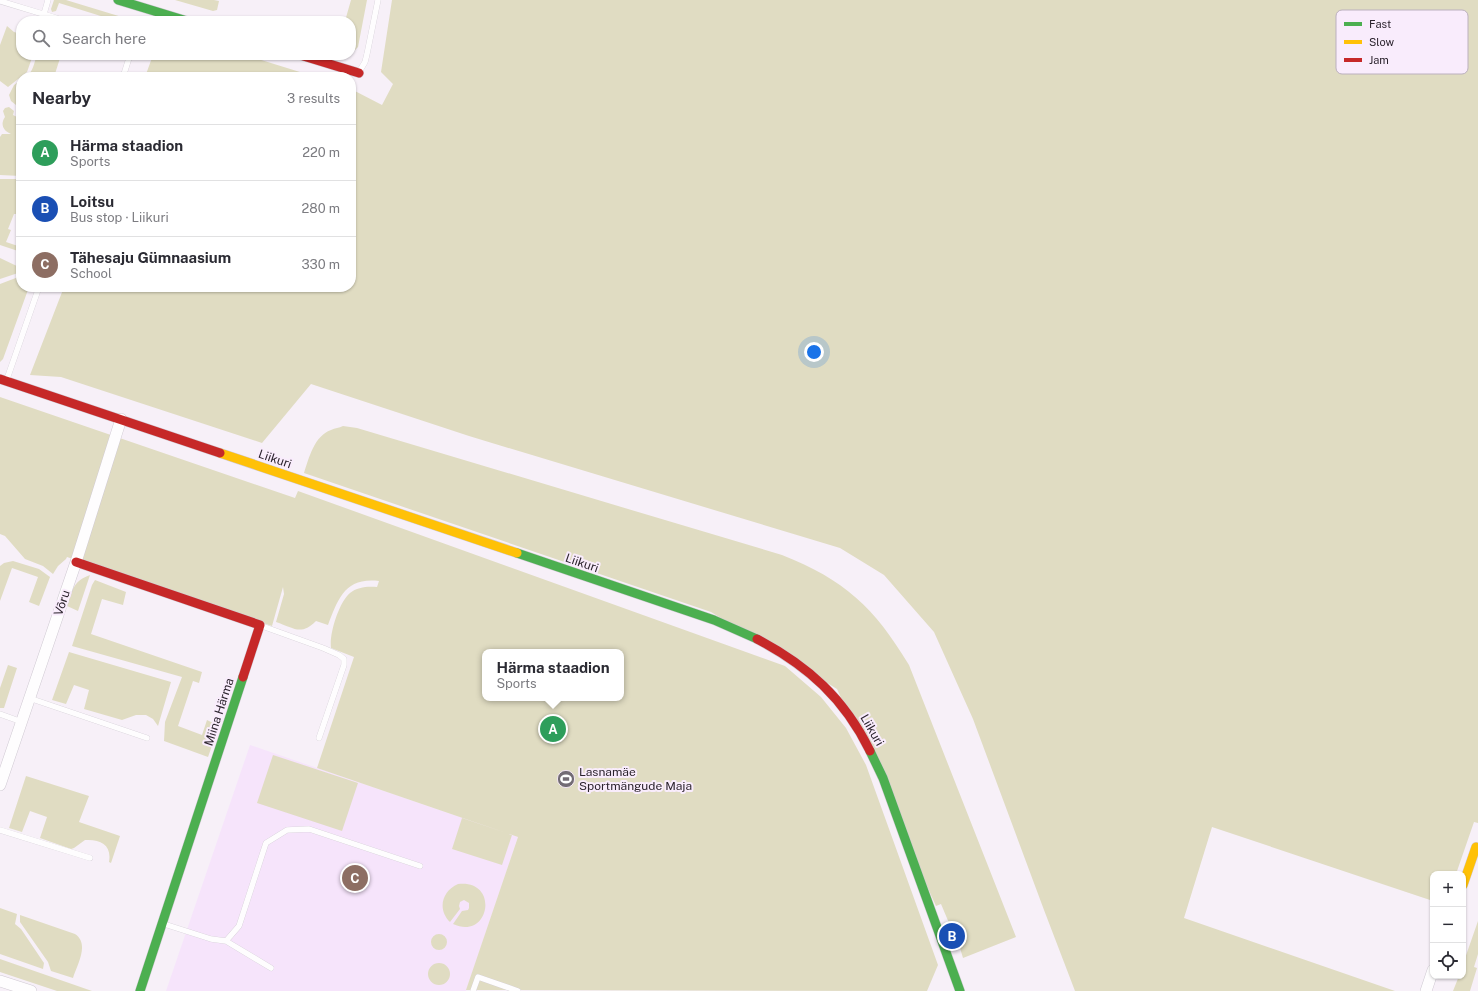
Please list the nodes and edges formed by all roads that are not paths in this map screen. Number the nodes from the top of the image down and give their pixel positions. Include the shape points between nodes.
1 (48, 0) edge
2 (118, 0) edge
3 (378, 0) edge
4 (0, 1) edge
5 (134, 2) edge
6 (44, 14) junction
7 (50, 16) edge
8 (173, 16) edge
9 (128, 60) edge
10 (316, 60) edge
11 (125, 72) edge
12 (356, 72) edge
13 (356, 72) edge
14 (359, 73) joint
15 (37, 292) edge
16 (3, 380) edge
17 (121, 419) junction
18 (76, 562) junction
19 (260, 625) junction
20 (29, 698) junction
21 (0, 714) edge
22 (22, 722) junction
23 (147, 738) dead end
24 (318, 738) dead end
25 (0, 785) edge
26 (0, 830) edge
27 (1477, 847) edge
28 (90, 858) dead end
29 (420, 866) dead end
30 (1466, 877) edge
31 (162, 923) junction
32 (226, 941) junction
33 (271, 968) dead end
34 (1430, 979) edge
35 (0, 980) edge
36 (31, 991) edge
37 (140, 991) edge
38 (473, 991) edge
39 (518, 991) edge
40 (960, 991) edge
41 (1426, 991) edge

1 - 6 lane
2 - 5 street
3 - 14 lane via 365,62
4 - 6 lane
5 - 8 street
6 - 7 lane
9 - 11 lane
10 - 12 street
13 - 14 street
15 - 16 lane
16 - 17 street, Liikuri
17 - 18 street, Võru
17 - 40 street, Liikuri via 714,620 759,639 794,659 831,692 857,725 870,749 883,778
18 - 19 street
18 - 20 street, Võru
19 - 24 lane via 323,648 344,660
19 - 31 street, Miina Härma
20 - 22 street, Võru
20 - 23 lane
21 - 22 lane
22 - 25 street, Võru
26 - 28 lane
27 - 30 street
29 - 32 lane via 309,829 287,830 266,843 239,926
31 - 32 lane
31 - 37 street, Miina Härma
32 - 33 lane
34 - 41 street
35 - 36 street
38 - 39 lane via 478,977

